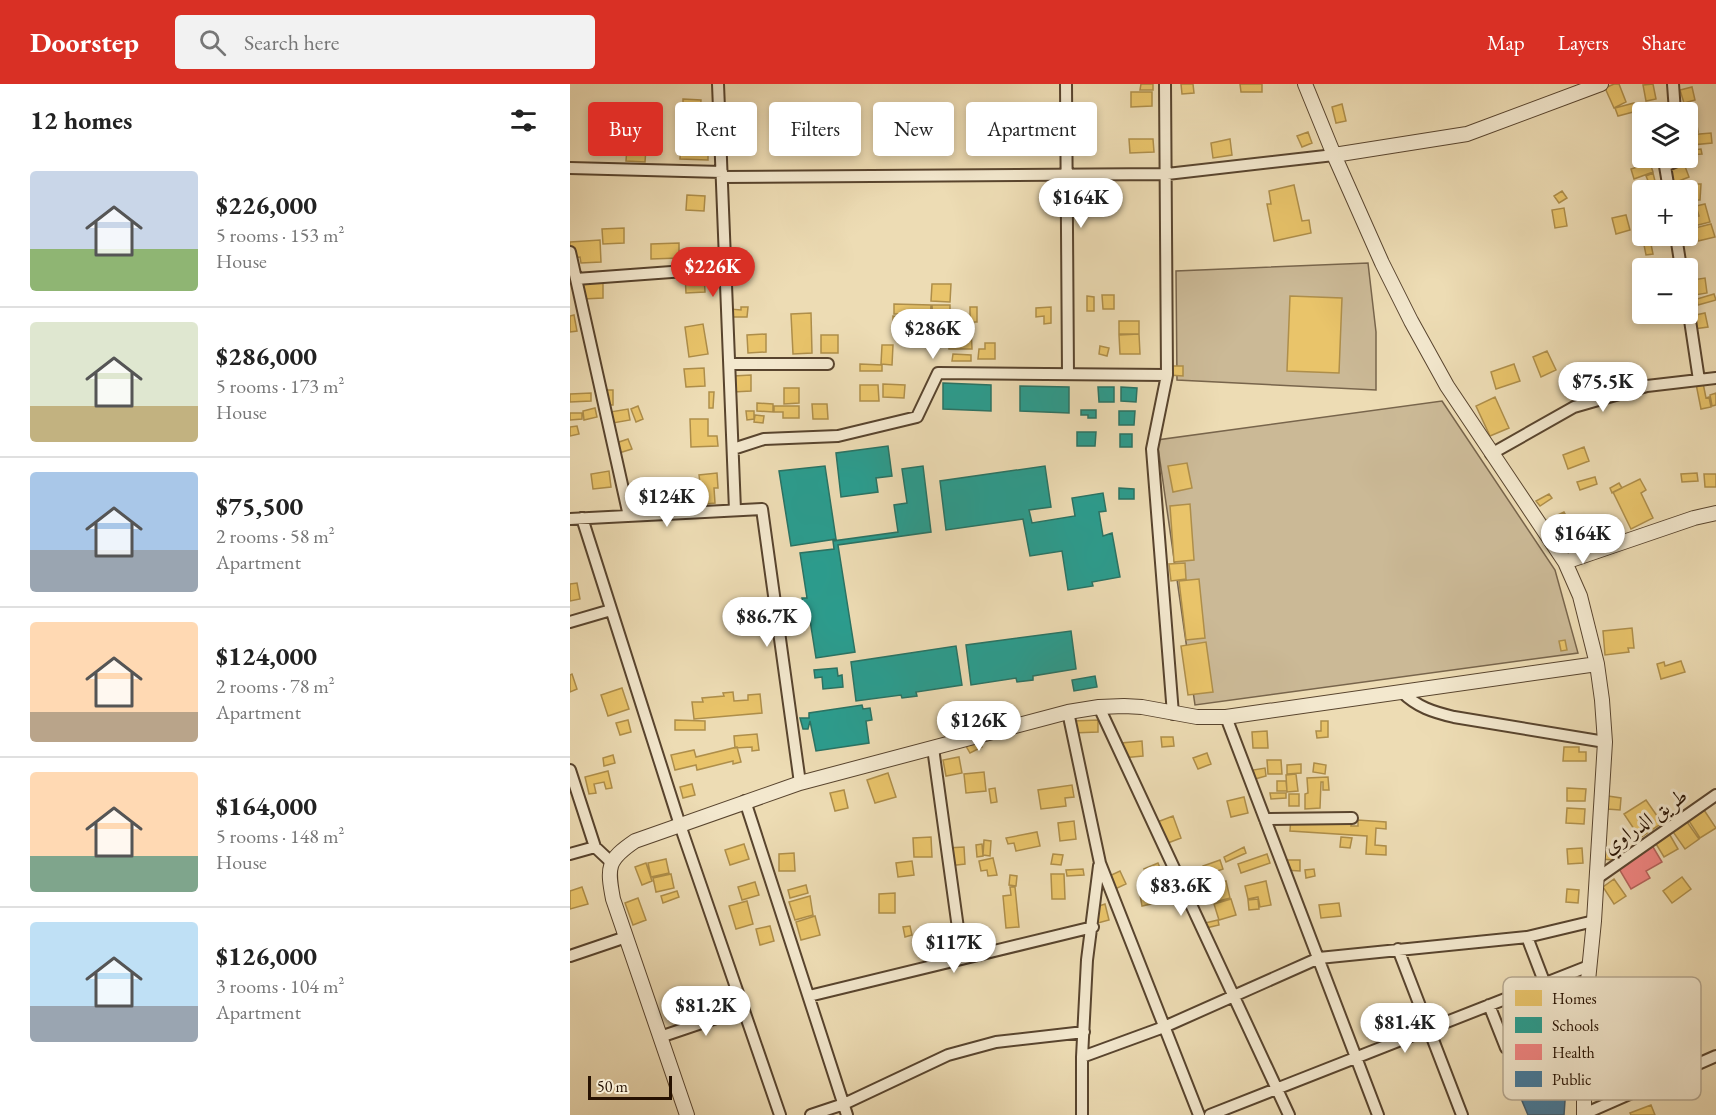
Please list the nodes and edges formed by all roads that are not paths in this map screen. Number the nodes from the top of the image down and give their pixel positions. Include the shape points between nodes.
1 (718, 84) edge
2 (1066, 84) edge
3 (1165, 84) edge
4 (1305, 84) edge
5 (1601, 84) edge
6 (1673, 84) edge
7 (1674, 102) edge
8 (1334, 155) junction
9 (570, 168) edge
10 (1167, 174) junction
11 (722, 175) junction
12 (1066, 175) junction
13 (570, 252) edge
14 (726, 268) junction
15 (576, 279) junction
16 (1691, 324) edge
17 (730, 364) junction
18 (828, 364) dead end
19 (1068, 374) junction
20 (1167, 375) junction
21 (1716, 378) edge
22 (1699, 380) junction
23 (733, 449) junction
24 (1491, 454) junction
25 (735, 510) junction
26 (1716, 513) edge
27 (629, 516) junction
28 (582, 518) junction
29 (570, 519) edge
30 (1565, 562) junction
31 (611, 610) junction
32 (570, 622) edge
33 (1597, 664) junction
34 (1402, 692) junction
35 (1099, 707) junction
36 (1068, 712) junction
37 (1173, 714) junction
38 (1226, 717) junction
39 (1605, 742) junction
40 (933, 748) junction
41 (570, 770) edge
42 (800, 783) junction
43 (1716, 795) edge
44 (745, 801) junction
45 (1352, 818) dead end
46 (1265, 819) junction
47 (680, 825) junction
48 (595, 847) junction
49 (570, 854) edge
50 (611, 862) junction
51 (1100, 863) junction
52 (1596, 879) junction
53 (1594, 921) junction
54 (1093, 927) junction
55 (626, 937) junction
56 (1527, 937) junction
57 (1398, 949) junction
58 (570, 956) edge
59 (963, 957) junction
60 (1319, 958) junction
61 (1589, 966) junction
62 (1542, 977) edge
63 (1562, 977) edge
64 (1588, 977) edge
65 (809, 996) junction
66 (1233, 996) junction
67 (1503, 1000) edge
68 (1489, 1005) junction
69 (743, 1009) junction
70 (1164, 1027) junction
71 (1429, 1029) junction
72 (1084, 1032) junction
73 (660, 1037) junction
74 (1503, 1040) edge
75 (1716, 1056) edge
76 (1082, 1057) junction
77 (1356, 1058) junction
78 (1701, 1063) edge
79 (1277, 1089) junction
80 (1616, 1100) edge
81 (845, 1110) edge
82 (1584, 1114) edge
83 (687, 1115) edge
84 (780, 1115) edge
85 (811, 1115) edge
86 (1082, 1115) edge
87 (1199, 1115) edge
88 (1210, 1115) edge
89 (1289, 1115) edge
90 (1378, 1115) edge
91 (1462, 1115) edge

1 - 11 street
2 - 12 street
3 - 10 street
4 - 8 street
5 - 8 street via 1467,134
6 - 7 street
8 - 10 street
8 - 24 street via 1411,321
9 - 11 street
10 - 12 street
10 - 20 street
11 - 12 street
11 - 14 street
12 - 19 street
13 - 15 street
14 - 15 street
14 - 17 street
15 - 27 street
16 - 22 street
17 - 18 street
17 - 23 street
19 - 20 street
19 - 23 street via 938,374 917,417 838,436 765,439
20 - 37 street via 1152,449
21 - 22 street
22 - 24 street via 1647,386 1574,407
23 - 25 street
24 - 30 street
25 - 27 street
25 - 42 street via 762,509
26 - 30 street
27 - 28 street
28 - 29 street
28 - 31 street
30 - 33 street via 1580,596
31 - 32 street
31 - 47 street
33 - 34 street
33 - 39 street
34 - 38 street
34 - 39 street via 1414,704 1443,714
35 - 36 street
35 - 37 street via 1142,707
35 - 66 street
36 - 40 street
36 - 51 street
37 - 38 street
38 - 46 street
39 - 52 street
40 - 42 street
40 - 59 street
41 - 48 street
42 - 44 street
43 - 52 street, طريق الدراوي
44 - 47 street
44 - 65 street
45 - 46 street
46 - 60 street
47 - 50 street via 635,841
47 - 69 street
48 - 49 street
48 - 50 street
50 - 55 street via 612,891
51 - 54 street
51 - 70 street
52 - 53 street
53 - 56 street
53 - 61 street
54 - 59 street
54 - 72 street via 1087,960
55 - 58 street
55 - 73 street
56 - 57 street
56 - 62 street
57 - 60 street
57 - 71 street
59 - 65 street
60 - 66 street
60 - 77 street
61 - 63 street
61 - 64 street
65 - 81 street
66 - 70 street
66 - 79 street
67 - 68 street
68 - 71 street
68 - 74 street
69 - 73 street
69 - 84 street
70 - 76 street
70 - 87 street
71 - 77 street
71 - 91 street
72 - 76 street
72 - 81 street via 996,1042 948,1055
73 - 83 street
75 - 78 street
76 - 86 street
77 - 79 street
77 - 90 street
79 - 88 street
79 - 89 street
80 - 82 street
81 - 85 street

